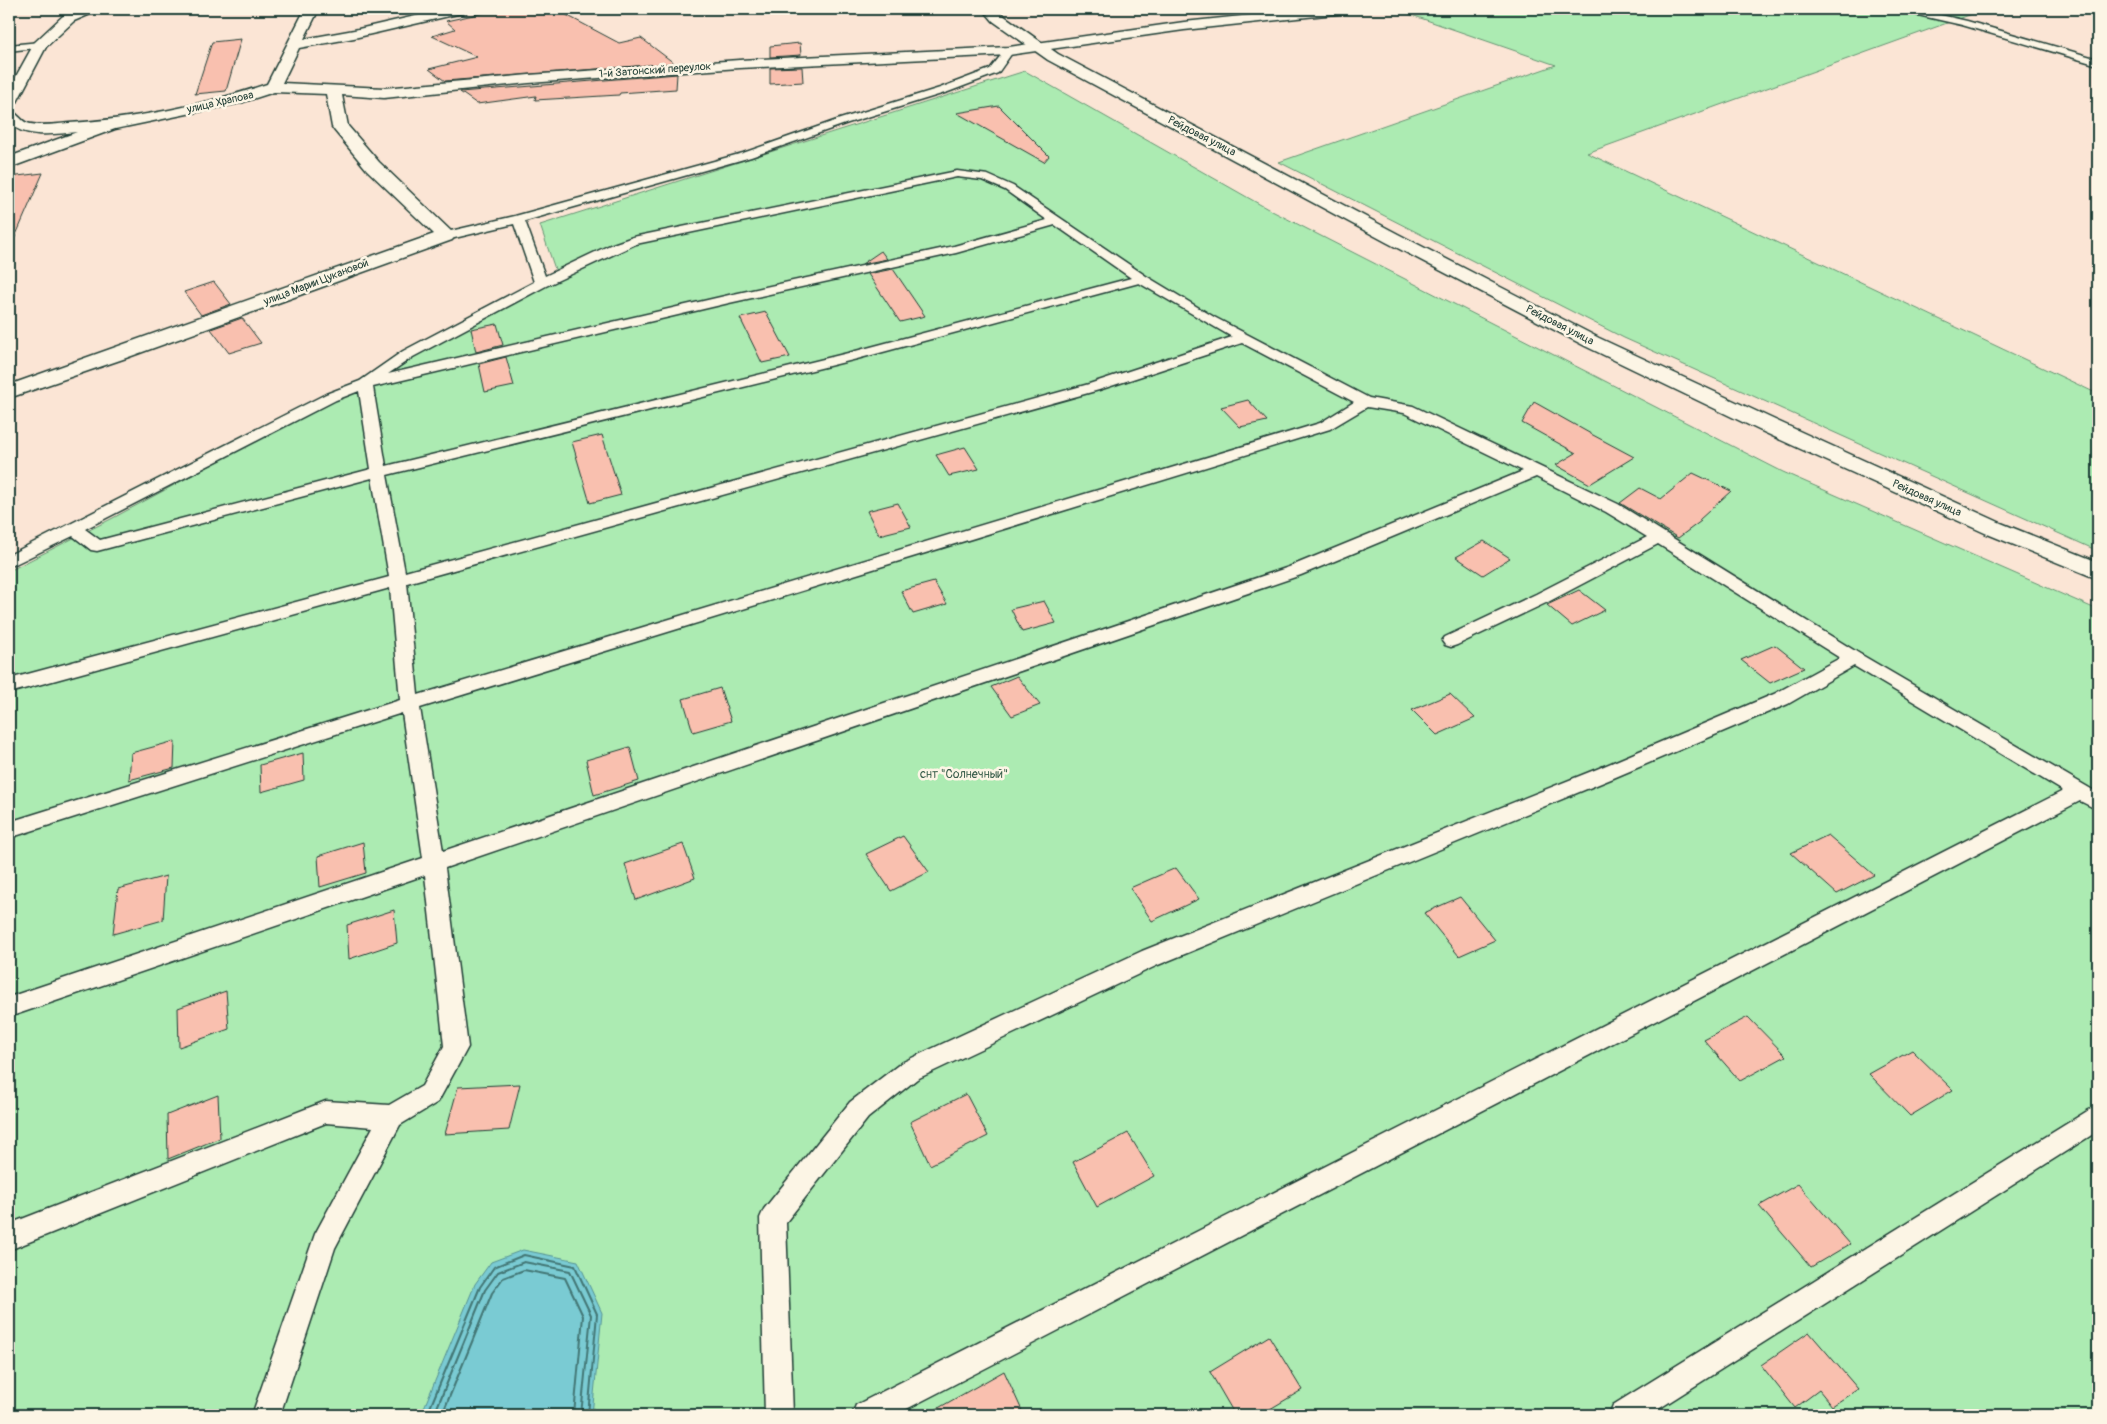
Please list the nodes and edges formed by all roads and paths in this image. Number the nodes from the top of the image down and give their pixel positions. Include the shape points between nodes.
1 (90, 9) edge
2 (312, 9) edge
3 (462, 9) edge
4 (990, 9) edge
5 (1180, 9) edge
6 (1340, 9) edge
7 (1903, 9) edge
8 (1184, 26) junction
9 (40, 45) junction
10 (294, 45) junction
11 (9, 48) edge
12 (1038, 48) junction
13 (1009, 50) junction
14 (2098, 62) edge
15 (273, 87) junction
16 (333, 90) junction
17 (9, 102) edge
18 (9, 115) edge
19 (110, 125) junction
20 (16, 130) edge
21 (9, 163) edge
22 (518, 219) junction
23 (1056, 221) junction
24 (446, 236) junction
25 (1141, 279) junction
26 (541, 283) junction
27 (1244, 338) junction
28 (365, 384) junction
29 (9, 392) edge
30 (1365, 402) junction
31 (379, 472) junction
32 (1534, 472) junction
33 (74, 529) junction
34 (1659, 537) junction
35 (9, 562) edge
36 (2098, 571) edge
37 (398, 578) junction
38 (1451, 641) dead end
39 (1854, 658) junction
40 (9, 686) edge
41 (410, 704) junction
42 (2089, 797) edge
43 (9, 830) edge
44 (434, 862) junction
45 (9, 1007) edge
46 (391, 1117) junction
47 (2098, 1118) edge
48 (9, 1237) edge
49 (266, 1415) edge
50 (779, 1415) edge
51 (866, 1415) edge
52 (1623, 1415) edge

1 - 9 street via 69,18
2 - 10 street
3 - 10 street
4 - 12 street, Рейдовая улица
5 - 8 street
6 - 8 street
7 - 14 lane
8 - 12 street
9 - 11 lane
9 - 17 street
10 - 15 street
12 - 13 lane
12 - 36 street, Рейдовая улица via 1592,342 1993,528
13 - 16 street, 1-й Затонский переулок via 730,65 384,93
13 - 22 lane via 994,71 944,90 747,155
15 - 16 street, 1-й Затонский переулок
15 - 19 street, улица Храпова via 240,98
16 - 24 street via 340,127 373,166
18 - 20 street
19 - 20 street
19 - 21 street
22 - 24 lane
22 - 26 lane
23 - 25 lane
23 - 26 lane via 1009,188 984,177 957,174 633,241
23 - 28 lane via 956,248
24 - 29 street, улица Марии Цукановой
25 - 27 lane
25 - 31 lane via 852,356
26 - 28 lane via 408,354
27 - 30 lane
27 - 37 lane via 1084,390
28 - 31 lane
28 - 33 lane via 331,397
30 - 32 lane via 1408,409
30 - 41 lane via 1325,426
31 - 33 lane via 97,546
31 - 37 lane
32 - 34 lane via 1612,508
32 - 44 lane via 1295,571
33 - 35 lane
34 - 38 lane
34 - 39 lane
37 - 40 lane
37 - 41 lane
39 - 42 lane
39 - 50 lane via 1780,699 1150,958 909,1071 859,1110 773,1218
41 - 43 lane
41 - 44 lane
42 - 51 lane
44 - 45 lane
44 - 46 lane via 456,1047 430,1094
46 - 48 lane via 326,1112
46 - 49 lane via 324,1243
47 - 52 lane

